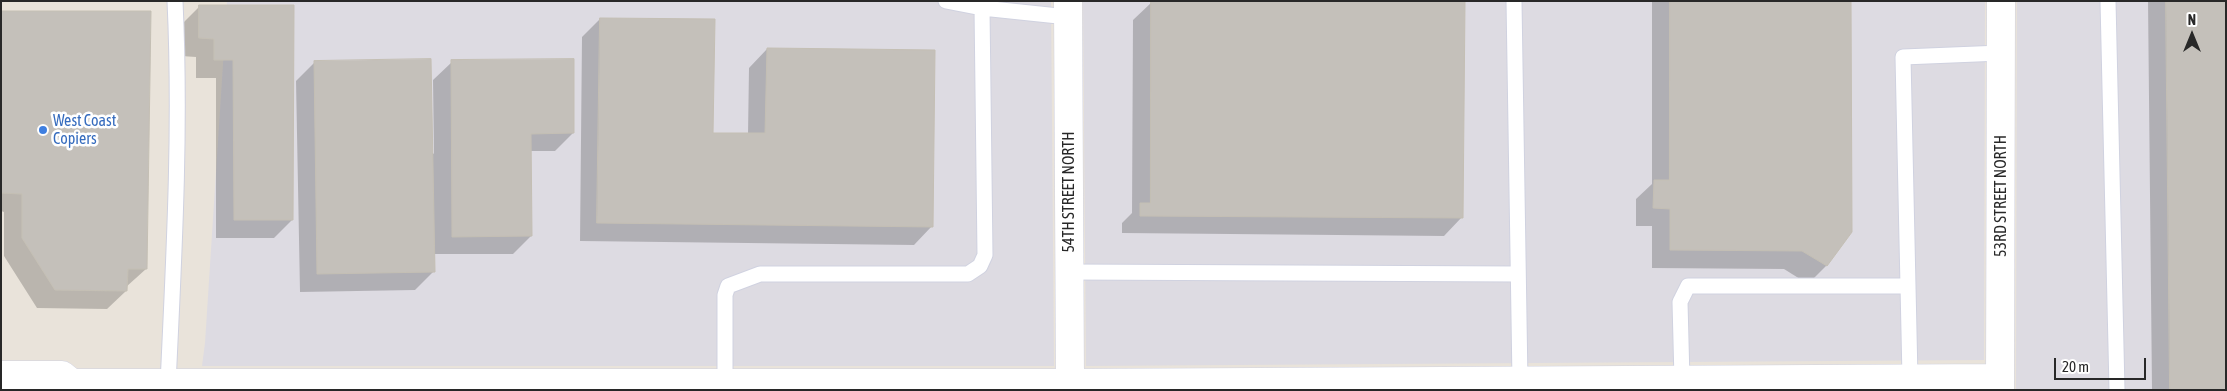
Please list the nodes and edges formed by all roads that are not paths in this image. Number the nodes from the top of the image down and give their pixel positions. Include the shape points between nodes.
1 (175, 1) edge
2 (946, 1) edge
3 (1514, 1) edge
4 (2001, 1) edge
5 (2108, 1) edge
6 (982, 8) junction
7 (1068, 9) edge
8 (2001, 53) junction
9 (1070, 272) junction
10 (1518, 274) junction
11 (1907, 286) junction
12 (1, 375) edge
13 (1910, 378) junction
14 (1682, 380) junction
15 (168, 384) junction
16 (724, 384) junction
17 (1070, 384) junction
18 (1529, 384) edge
19 (1806, 384) edge
20 (2000, 384) edge
21 (63, 386) edge
22 (1256, 386) edge
23 (1307, 386) edge
24 (126, 387) edge
25 (563, 387) edge
26 (767, 387) edge
27 (957, 387) edge
28 (1042, 387) edge
29 (2117, 390) edge

1 - 15 lane via 177,121
2 - 6 lane
3 - 10 lane
4 - 8 street, 53RD STREET NORTH
5 - 29 lane
6 - 7 lane
6 - 16 lane via 985,255 980,266 968,274 760,274 728,286 724,296
7 - 9 street, 54TH STREET NORTH
8 - 11 lane via 1903,57
8 - 20 street, 53RD STREET NORTH
9 - 10 lane
9 - 17 street, 54TH STREET NORTH
10 - 18 lane
11 - 13 lane
11 - 14 lane via 1688,286 1680,302
12 - 21 street via 62,375
13 - 19 street
13 - 20 street
14 - 18 street
14 - 19 street
15 - 24 street
15 - 25 street
16 - 25 street
16 - 26 street
17 - 22 street
17 - 28 street
18 - 23 street
21 - 24 street
22 - 23 street
26 - 27 street
27 - 28 street

